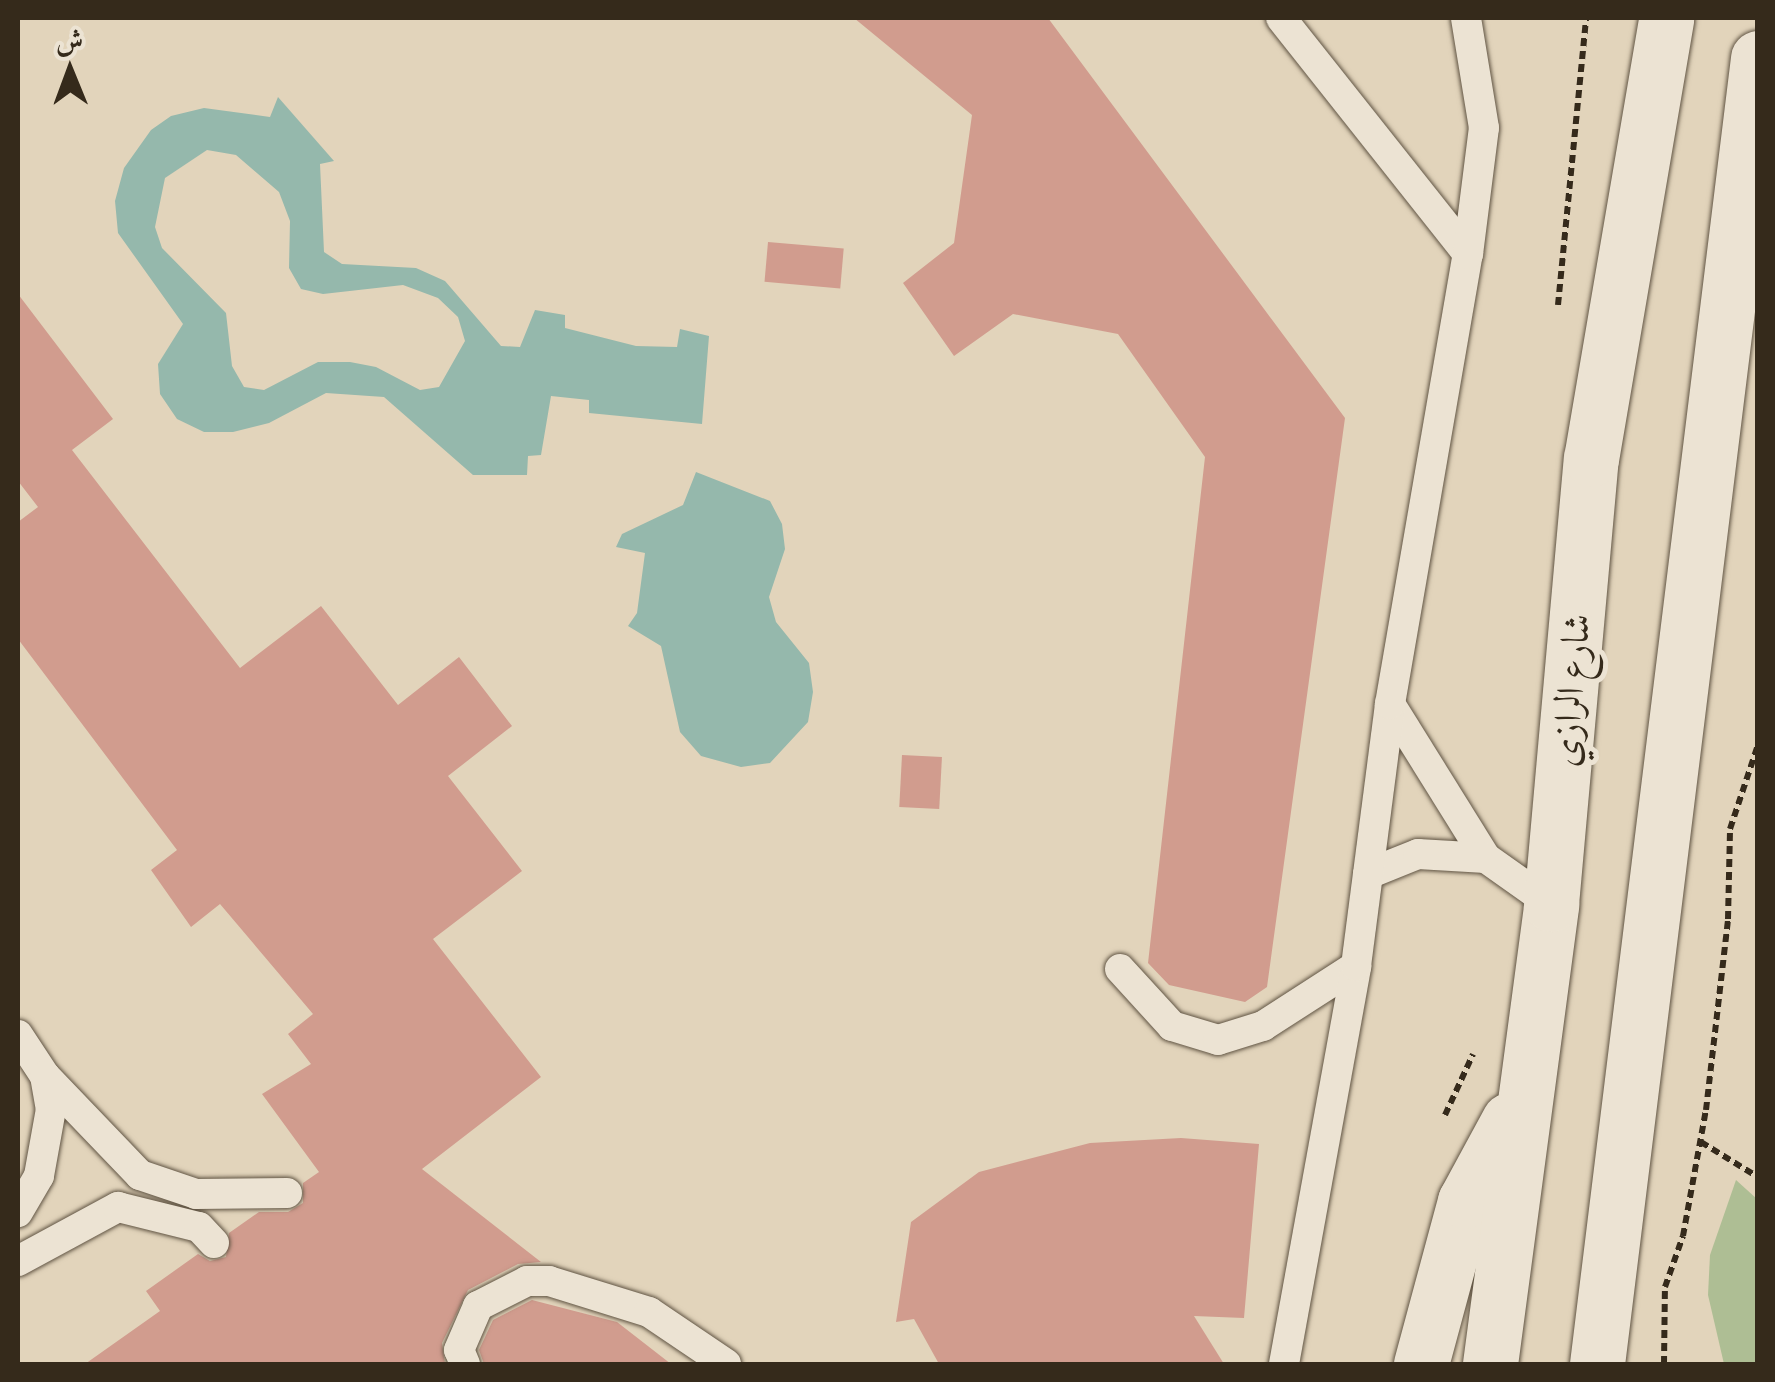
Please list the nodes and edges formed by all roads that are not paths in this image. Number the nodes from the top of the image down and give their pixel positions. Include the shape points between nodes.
1 (1281, 18) edge
2 (1466, 18) edge
3 (1626, 18) edge
4 (1666, 18) edge
5 (1756, 84) edge
6 (1635, 190) junction
7 (1468, 254) junction
8 (1390, 704) junction
9 (1486, 858) junction
10 (1368, 874) junction
11 (1551, 904) junction
12 (1356, 966) junction
13 (1120, 969) dead end
14 (18, 1035) edge
15 (45, 1076) junction
16 (1522, 1101) junction
17 (287, 1193) dead end
18 (18, 1212) edge
19 (214, 1243) dead end
20 (18, 1261) edge
21 (1600, 1361) edge
22 (464, 1364) edge
23 (726, 1364) edge
24 (1284, 1364) edge
25 (1421, 1364) edge
26 (1490, 1364) edge

1 - 7 lane
2 - 7 lane via 1484,128
3 - 6 street
4 - 6 street, شارع الرازي
5 - 21 street
6 - 11 street, شارع الرازي via 1591,458
7 - 8 lane
8 - 9 lane
8 - 10 lane
9 - 10 lane via 1418,854
9 - 11 lane
10 - 12 lane
11 - 16 street, شارع الرازي
12 - 13 lane via 1273,1020 1218,1040 1172,1026
12 - 24 lane
14 - 15 lane
15 - 17 lane via 140,1175 196,1194
15 - 18 lane via 50,1143
16 - 25 street via 1465,1201
16 - 26 street, شارع الرازي
19 - 20 lane via 199,1227 118,1208
22 - 23 lane via 459,1350 478,1306 527,1281 622,1300

